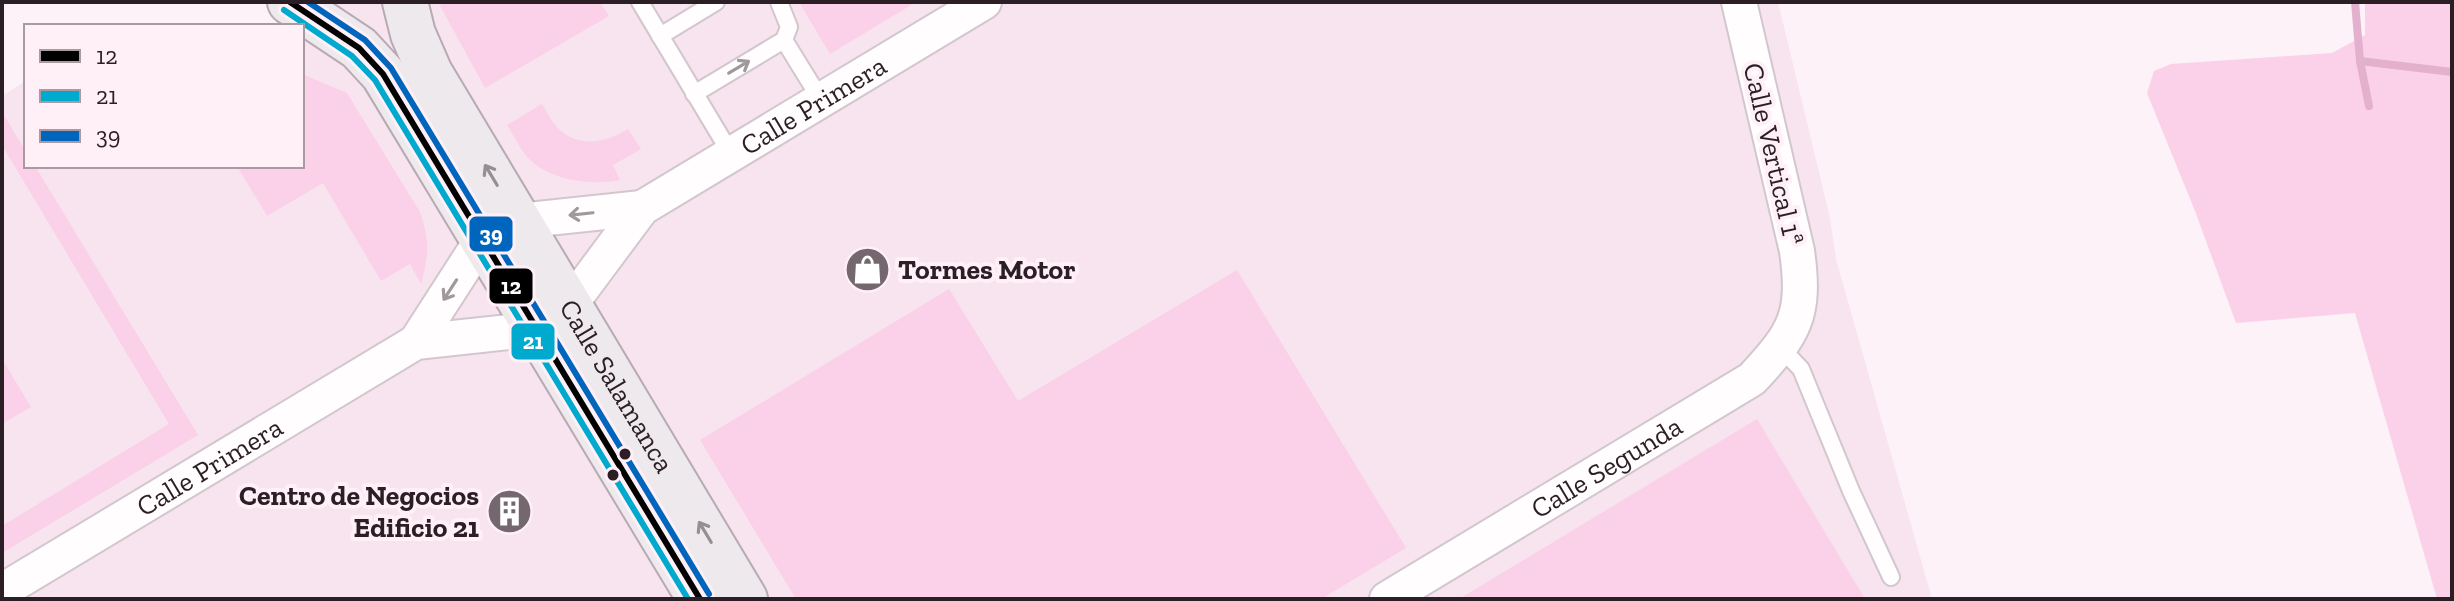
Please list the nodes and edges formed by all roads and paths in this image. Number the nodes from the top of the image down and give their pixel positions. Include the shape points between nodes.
1 (290, 2) edge
2 (405, 2) edge
3 (640, 2) edge
4 (716, 2) edge
5 (779, 2) edge
6 (984, 2) edge
7 (1739, 2) edge
8 (660, 36) junction
9 (784, 40) junction
10 (694, 94) junction
11 (821, 100) junction
12 (731, 154) junction
13 (642, 208) junction
14 (501, 229) junction
15 (1800, 307) joint
16 (552, 317) junction
17 (416, 342) junction
18 (1781, 348) junction
19 (1891, 577) dead end
20 (2, 591) edge
21 (700, 599) edge
22 (745, 599) edge
23 (1387, 599) edge

1 - 14 main road, Calle Salamanca via 359,48
14 -> 2 main road, Calle Salamanca via 413,34
3 - 8 lane
4 - 8 lane
5 - 9 lane via 789,27
6 - 11 street, Calle Primera
7 - 15 street, Calle Vertical 1ª via 1797,251
8 - 10 lane
10 -> 9 lane
9 - 11 lane
10 - 12 lane
11 - 12 street, Calle Primera
12 - 13 street, Calle Primera
13 -> 14 street, Calle Primera
13 - 16 street, Calle Primera
14 - 16 main road, Calle Salamanca
14 -> 17 street, Calle Primera
15 - 18 street, Calle Segunda
16 - 17 street, Calle Primera
16 - 21 main road, Calle Salamanca
22 -> 16 main road, Calle Salamanca
17 - 20 street, Calle Primera
18 - 19 lane via 1801,369
18 - 23 street, Calle Segunda via 1752,379

